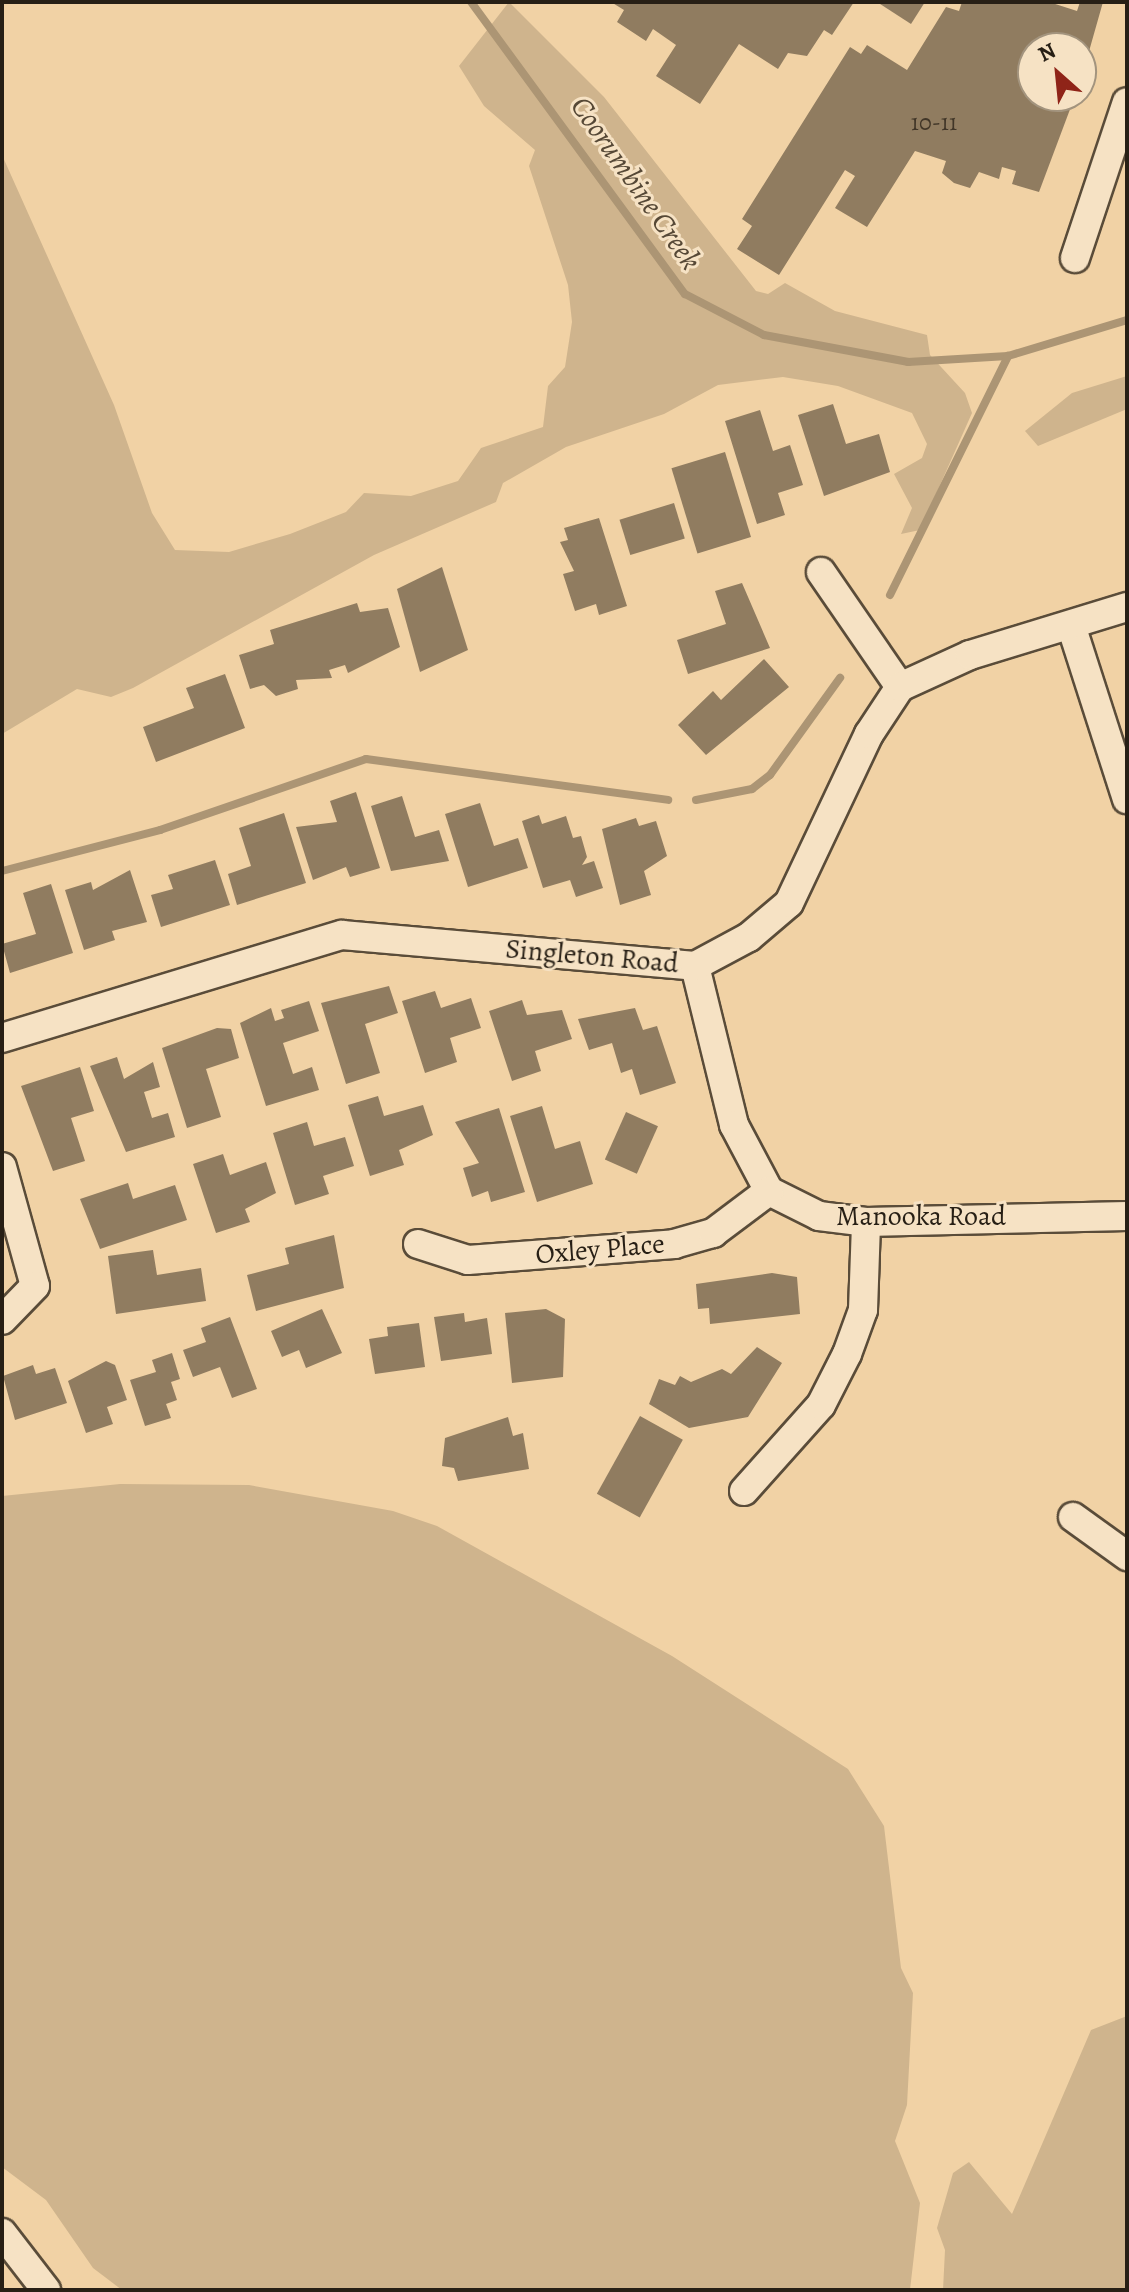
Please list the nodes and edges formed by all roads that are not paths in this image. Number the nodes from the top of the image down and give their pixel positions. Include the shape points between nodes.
1 (1127, 102) edge
2 (1075, 258) dead end
3 (821, 572) dead end
4 (1127, 607) edge
5 (1071, 625) junction
6 (900, 687) junction
7 (1127, 799) edge
8 (695, 966) junction
9 (2, 1038) edge
10 (2, 1167) edge
11 (769, 1191) junction
12 (1127, 1216) edge
13 (866, 1222) junction
14 (418, 1244) dead end
15 (2, 1320) edge
16 (744, 1491) dead end
17 (1073, 1517) dead end
18 (1127, 1556) edge
19 (2, 2233) edge
20 (46, 2290) edge

1 - 2 street
3 - 6 street
4 - 5 street
5 - 6 street via 970,655
5 - 7 street
6 - 8 street, Singleton Road via 869,734 789,903 749,937
8 - 9 street, Singleton Road via 342,935
8 - 11 street via 734,1125
10 - 15 street via 35,1286
11 - 13 street, Manooka Road via 819,1216
11 - 14 street, Oxley Place via 713,1233 674,1244 468,1260
12 - 13 street, Manooka Road
13 - 16 street via 863,1310 847,1354 821,1405
17 - 18 street
19 - 20 street

